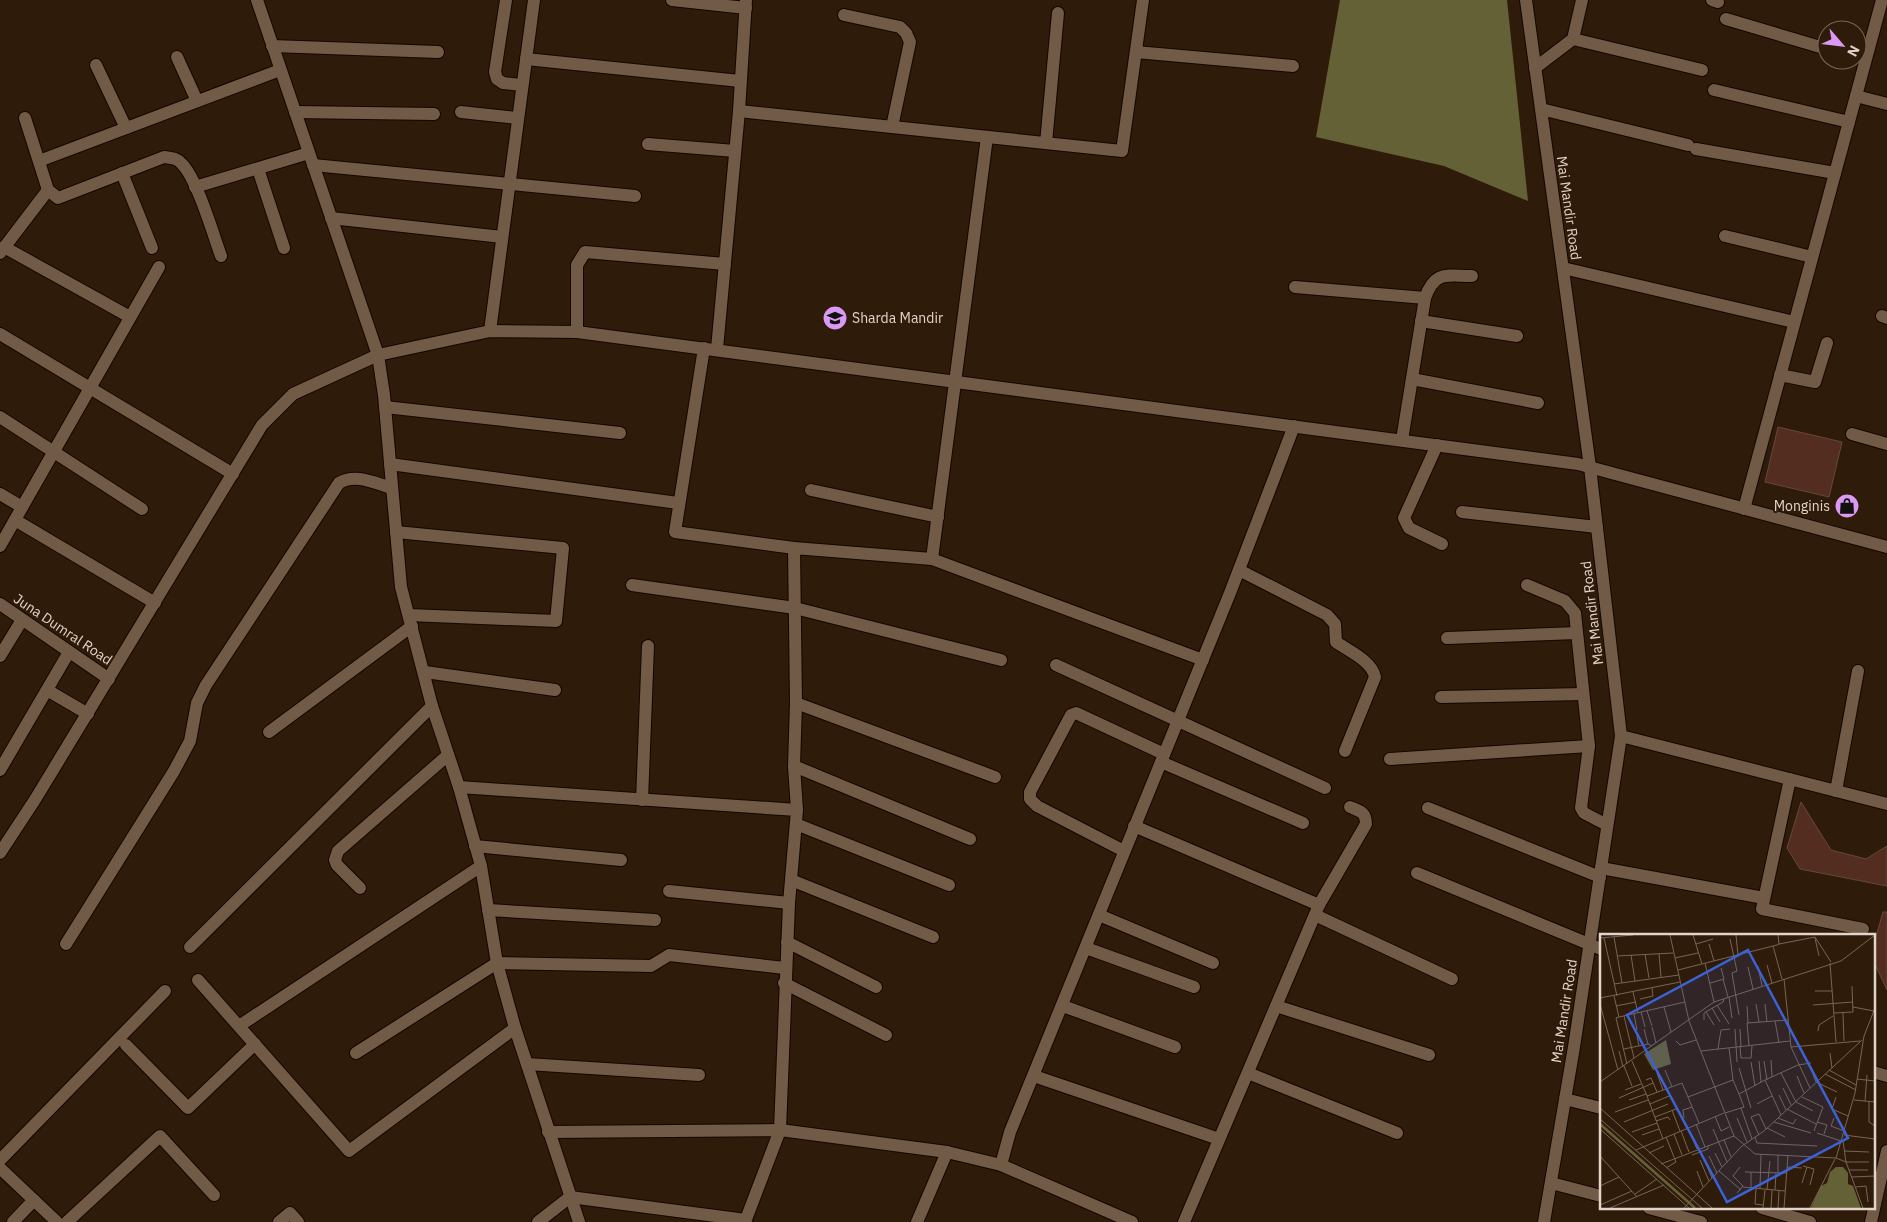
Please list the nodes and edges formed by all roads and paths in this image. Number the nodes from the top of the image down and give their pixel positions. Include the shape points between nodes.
1 (257, 0) edge
2 (506, 0) edge
3 (534, 0) edge
4 (672, 0) edge
5 (1144, 0) edge
6 (1526, 0) edge
7 (1582, 0) edge
8 (1882, 0) edge
9 (746, 4) edge
10 (1058, 13) dead end
11 (844, 15) dead end
12 (1726, 19) dead end
13 (1573, 39) junction
14 (1867, 42) edge
15 (272, 46) junction
16 (1817, 46) edge
17 (438, 52) dead end
18 (1136, 52) junction
19 (177, 57) dead end
20 (526, 59) junction
21 (96, 65) dead end
22 (1293, 66) dead end
23 (1535, 68) junction
24 (280, 70) junction
25 (1702, 70) dead end
26 (1860, 70) edge
27 (740, 81) junction
28 (522, 85) junction
29 (1714, 90) dead end
30 (1856, 96) junction
31 (196, 101) junction
32 (1887, 104) edge
33 (1541, 110) junction
34 (295, 112) junction
35 (461, 112) dead end
36 (738, 112) junction
37 (434, 114) dead end
38 (25, 118) dead end
39 (517, 118) junction
40 (1849, 122) junction
41 (892, 127) junction
42 (126, 128) junction
43 (987, 137) junction
44 (1046, 143) junction
45 (648, 144) dead end
46 (735, 151) junction
47 (311, 159) junction
48 (39, 160) junction
49 (258, 169) junction
50 (122, 173) junction
51 (1835, 173) junction
52 (509, 182) junction
53 (195, 187) junction
54 (48, 190) junction
55 (635, 196) dead end
56 (331, 218) junction
57 (1726, 236) dead end
58 (502, 237) junction
59 (152, 248) dead end
60 (284, 248) dead end
61 (2, 250) edge
62 (221, 256) dead end
63 (1812, 257) junction
64 (725, 264) junction
65 (159, 267) dead end
66 (1563, 268) junction
67 (1472, 276) dead end
68 (1295, 287) dead end
69 (1425, 298) junction
70 (130, 317) junction
71 (1421, 321) junction
72 (1794, 322) junction
73 (490, 331) junction
74 (577, 332) junction
75 (0, 334) edge
76 (1517, 336) dead end
77 (1828, 343) dead end
78 (710, 348) junction
79 (378, 355) junction
80 (1780, 376) junction
81 (1412, 379) junction
82 (957, 381) junction
83 (90, 388) junction
84 (1538, 403) dead end
85 (385, 407) junction
86 (0, 417) edge
87 (1294, 426) junction
88 (620, 433) dead end
89 (1852, 434) dead end
90 (1402, 440) junction
91 (1887, 444) edge
92 (1437, 445) junction
93 (54, 451) junction
94 (390, 464) junction
95 (1590, 467) junction
96 (233, 474) junction
97 (392, 488) junction
98 (811, 490) dead end
99 (0, 494) edge
100 (678, 502) junction
101 (22, 507) junction
102 (1744, 508) junction
103 (142, 509) dead end
104 (1462, 512) dead end
105 (938, 518) junction
106 (15, 520) junction
107 (1597, 527) junction
108 (396, 532) junction
109 (1442, 544) dead end
110 (0, 546) edge
111 (1887, 547) edge
112 (794, 548) junction
113 (932, 559) junction
114 (1239, 570) junction
115 (632, 585) dead end
116 (1527, 585) dead end
117 (155, 603) junction
118 (0, 604) edge
119 (795, 608) junction
120 (22, 620) junction
121 (410, 621) junction
122 (1577, 633) junction
123 (1447, 638) dead end
124 (648, 646) dead end
125 (69, 652) junction
126 (0, 656) edge
127 (1001, 660) dead end
128 (1203, 660) junction
129 (1056, 665) dead end
130 (1858, 671) dead end
131 (425, 672) junction
132 (109, 679) junction
133 (47, 690) junction
134 (555, 690) dead end
135 (1583, 694) junction
136 (1442, 697) dead end
137 (796, 703) junction
138 (432, 706) junction
139 (88, 714) junction
140 (1177, 722) junction
141 (269, 732) dead end
142 (1621, 736) junction
143 (1589, 746) junction
144 (1345, 752) dead end
145 (448, 755) junction
146 (1162, 758) junction
147 (1390, 759) dead end
148 (794, 766) junction
149 (0, 770) edge
150 (995, 778) dead end
151 (1790, 779) junction
152 (459, 787) junction
153 (1325, 788) dead end
154 (1836, 791) junction
155 (642, 800) junction
156 (1887, 804) edge
157 (1350, 807) dead end
158 (1428, 808) dead end
159 (797, 810) junction
160 (1302, 823) dead end
161 (796, 824) junction
162 (1607, 825) junction
163 (1134, 826) junction
164 (970, 839) dead end
165 (475, 846) junction
166 (1124, 851) junction
167 (0, 854) edge
168 (621, 860) dead end
169 (480, 866) junction
170 (1600, 872) junction
171 (1417, 873) dead end
172 (791, 880) junction
173 (949, 884) dead end
174 (360, 888) dead end
175 (669, 890) dead end
176 (1764, 898) junction
177 (788, 903) junction
178 (488, 910) junction
179 (1317, 910) junction
180 (1099, 915) junction
181 (655, 920) dead end
182 (1862, 929) dead end
183 (933, 937) dead end
184 (787, 942) junction
185 (66, 944) dead end
186 (190, 946) dead end
187 (1086, 948) junction
188 (1595, 948) edge
189 (497, 963) junction
190 (1213, 963) dead end
191 (785, 968) junction
192 (1452, 979) dead end
193 (198, 980) dead end
194 (784, 983) junction
195 (876, 987) dead end
196 (1194, 988) dead end
197 (165, 991) dead end
198 (1063, 1006) junction
199 (1276, 1006) junction
200 (239, 1026) junction
201 (515, 1028) junction
202 (886, 1035) dead end
203 (255, 1044) junction
204 (126, 1045) dead end
205 (1175, 1047) dead end
206 (356, 1053) dead end
207 (1429, 1055) dead end
208 (528, 1064) junction
209 (1874, 1072) edge
210 (1248, 1073) junction
211 (699, 1075) dead end
212 (1034, 1076) junction
213 (1887, 1076) edge
214 (1565, 1099) junction
215 (1600, 1108) edge
216 (780, 1130) junction
217 (548, 1132) junction
218 (1397, 1133) dead end
219 (1219, 1139) junction
220 (1887, 1151) edge
221 (947, 1152) junction
222 (0, 1160) edge
223 (1001, 1165) junction
224 (0, 1168) edge
225 (1551, 1183) junction
226 (214, 1195) dead end
227 (1600, 1196) edge
228 (570, 1197) junction
229 (34, 1200) junction
230 (1874, 1209) edge
231 (1657, 1210) edge
232 (1769, 1210) edge
233 (745, 1221) edge
234 (13, 1222) edge
235 (57, 1222) edge
236 (67, 1222) edge
237 (280, 1222) edge
238 (298, 1222) edge
239 (538, 1222) edge
240 (579, 1222) edge
241 (917, 1222) edge
242 (1132, 1222) edge
243 (1184, 1222) edge
244 (1544, 1222) edge
245 (1702, 1222) edge
246 (1810, 1222) edge

1 - 15 street
2 - 28 street via 497,79
3 - 20 street
4 - 9 street
5 - 18 street
6 - 23 street, Mai Mandir Road
7 - 13 street
8 - 14 street
9 - 27 street
10 - 44 street
11 - 41 street via 900,27 910,42
12 - 16 street
13 - 23 street
13 - 25 street
15 - 17 street
15 - 24 street
18 - 22 street
18 - 44 street via 1122,151
19 - 31 street
20 - 27 street
20 - 28 street
21 - 42 street
23 - 33 street, Mai Mandir Road
24 - 31 street
24 - 34 street
26 - 30 street
27 - 36 street
28 - 39 street
29 - 40 street
30 - 32 street
30 - 40 street
31 - 42 street
33 - 51 street via 1692,147
33 - 66 street, Mai Mandir Road
34 - 37 street
34 - 47 street
35 - 39 street
36 - 41 street
36 - 46 street
38 - 48 street
39 - 52 street
40 - 51 street
41 - 43 street
42 - 48 street
43 - 44 street
43 - 82 street
45 - 46 street
46 - 64 street
47 - 49 street
47 - 52 street
47 - 56 street
48 - 54 street
49 - 53 street
49 - 60 street
50 - 53 street via 164,157 176,159 184,165
50 - 54 street via 58,198
50 - 59 street
51 - 63 street
52 - 55 street
52 - 58 street
53 - 62 street
54 - 61 street
56 - 58 street
56 - 79 street
57 - 63 street
58 - 73 street
61 - 70 street
63 - 72 street
64 - 74 street via 585,252 577,265
64 - 78 street
65 - 70 street
66 - 72 street
66 - 95 street, Mai Mandir Road
67 - 69 street via 1435,278
68 - 69 street
69 - 71 street
70 - 83 street
71 - 76 street
71 - 81 street
72 - 80 street
73 - 74 street
73 - 79 street
74 - 78 street
75 - 83 street
77 - 80 street via 1815,382
78 - 82 street
78 - 100 street
79 - 85 street
79 - 96 street via 293,394 262,425
80 - 102 street
81 - 84 street
81 - 90 street
82 - 87 street
82 - 105 street
83 - 93 street
83 - 96 street
85 - 88 street
85 - 94 street
86 - 93 street
87 - 90 street
87 - 114 street
89 - 91 street
90 - 92 street
92 - 95 street
92 - 109 street via 1404,518 1409,528
93 - 101 street
93 - 103 street
94 - 97 street
94 - 100 street
95 - 102 street
95 - 107 street, Mai Mandir Road
96 - 117 street
97 - 108 street
97 - 185 street via 349,478 339,483 206,684 197,703 190,741 174,771
98 - 105 street
99 - 101 street
100 - 112 street via 675,532
101 - 106 street
102 - 111 street
104 - 107 street
105 - 113 street
106 - 110 street
106 - 117 street
107 - 142 street, Mai Mandir Road
108 - 121 street via 401,587
108 - 121 street via 563,548 556,621
112 - 113 street
112 - 119 street
113 - 128 street
114 - 128 street
114 - 144 street via 1327,615 1335,624 1336,642 1374,672 1375,677
115 - 119 street
116 - 122 street via 1565,601 1572,608
117 - 132 street
118 - 120 street, Juna Dumral Road
119 - 127 street
119 - 137 street
120 - 125 street, Juna Dumral Road
120 - 126 street
121 - 131 street
121 - 141 street
122 - 123 street
122 - 135 street
124 - 155 street
125 - 132 street, Juna Dumral Road
125 - 133 street
128 - 140 street
129 - 140 street
130 - 154 street
131 - 134 street
131 - 138 street
132 - 139 street
133 - 139 street
133 - 149 street
135 - 136 street
135 - 143 street
137 - 148 street
137 - 150 street
138 - 145 street
138 - 186 street
139 - 167 street
140 - 146 street
140 - 153 street
142 - 151 street
142 - 162 street, Mai Mandir Road
143 - 147 street
143 - 162 street via 1581,808 1584,813
145 - 152 street
145 - 174 street via 338,851 337,865
146 - 160 street
146 - 163 street
146 - 166 street via 1076,713 1071,715 1030,792 1030,799 1037,806
148 - 159 street
148 - 164 street
151 - 154 street
151 - 176 street
152 - 155 street
152 - 165 street
154 - 156 street
155 - 159 street
157 - 179 street via 1362,812 1366,824
158 - 170 street
159 - 161 street
161 - 172 street
161 - 173 street
162 - 170 street, Mai Mandir Road
163 - 166 street
163 - 179 street
165 - 168 street
165 - 169 street
166 - 180 street
169 - 178 street
169 - 200 street
170 - 176 street
170 - 188 street, Mai Mandir Road
171 - 188 street
172 - 177 street
172 - 183 street
175 - 177 street
176 - 182 street via 1762,909
177 - 184 street
178 - 181 street
178 - 189 street
179 - 192 street
179 - 199 street
180 - 187 street
180 - 190 street
184 - 191 street
184 - 195 street
187 - 196 street
187 - 198 street
188 - 214 street, Mai Mandir Road
189 - 191 street via 651,966 669,955
189 - 201 street
189 - 206 street
191 - 194 street
193 - 200 street
194 - 202 street
194 - 216 street
197 - 222 street
198 - 205 street
198 - 212 street
199 - 207 street
199 - 210 street
200 - 203 street
201 - 203 street via 349,1151
201 - 208 street
203 - 204 street via 188,1108
208 - 211 street
208 - 217 street
209 - 213 street
210 - 218 street
210 - 219 street
212 - 219 street
212 - 223 street via 1010,1132
214 - 215 street
214 - 225 street, Mai Mandir Road
216 - 217 street
216 - 221 street
216 - 233 street
217 - 228 street
219 - 243 street
220 - 230 street
221 - 223 street
221 - 241 street
223 - 242 street
224 - 229 street
225 - 227 street
225 - 244 street, Mai Mandir Road
226 - 236 street via 160,1136
228 - 233 street
228 - 239 street
228 - 240 street
229 - 234 street
229 - 235 street
231 - 245 street
232 - 246 street
237 - 238 street via 290,1213

